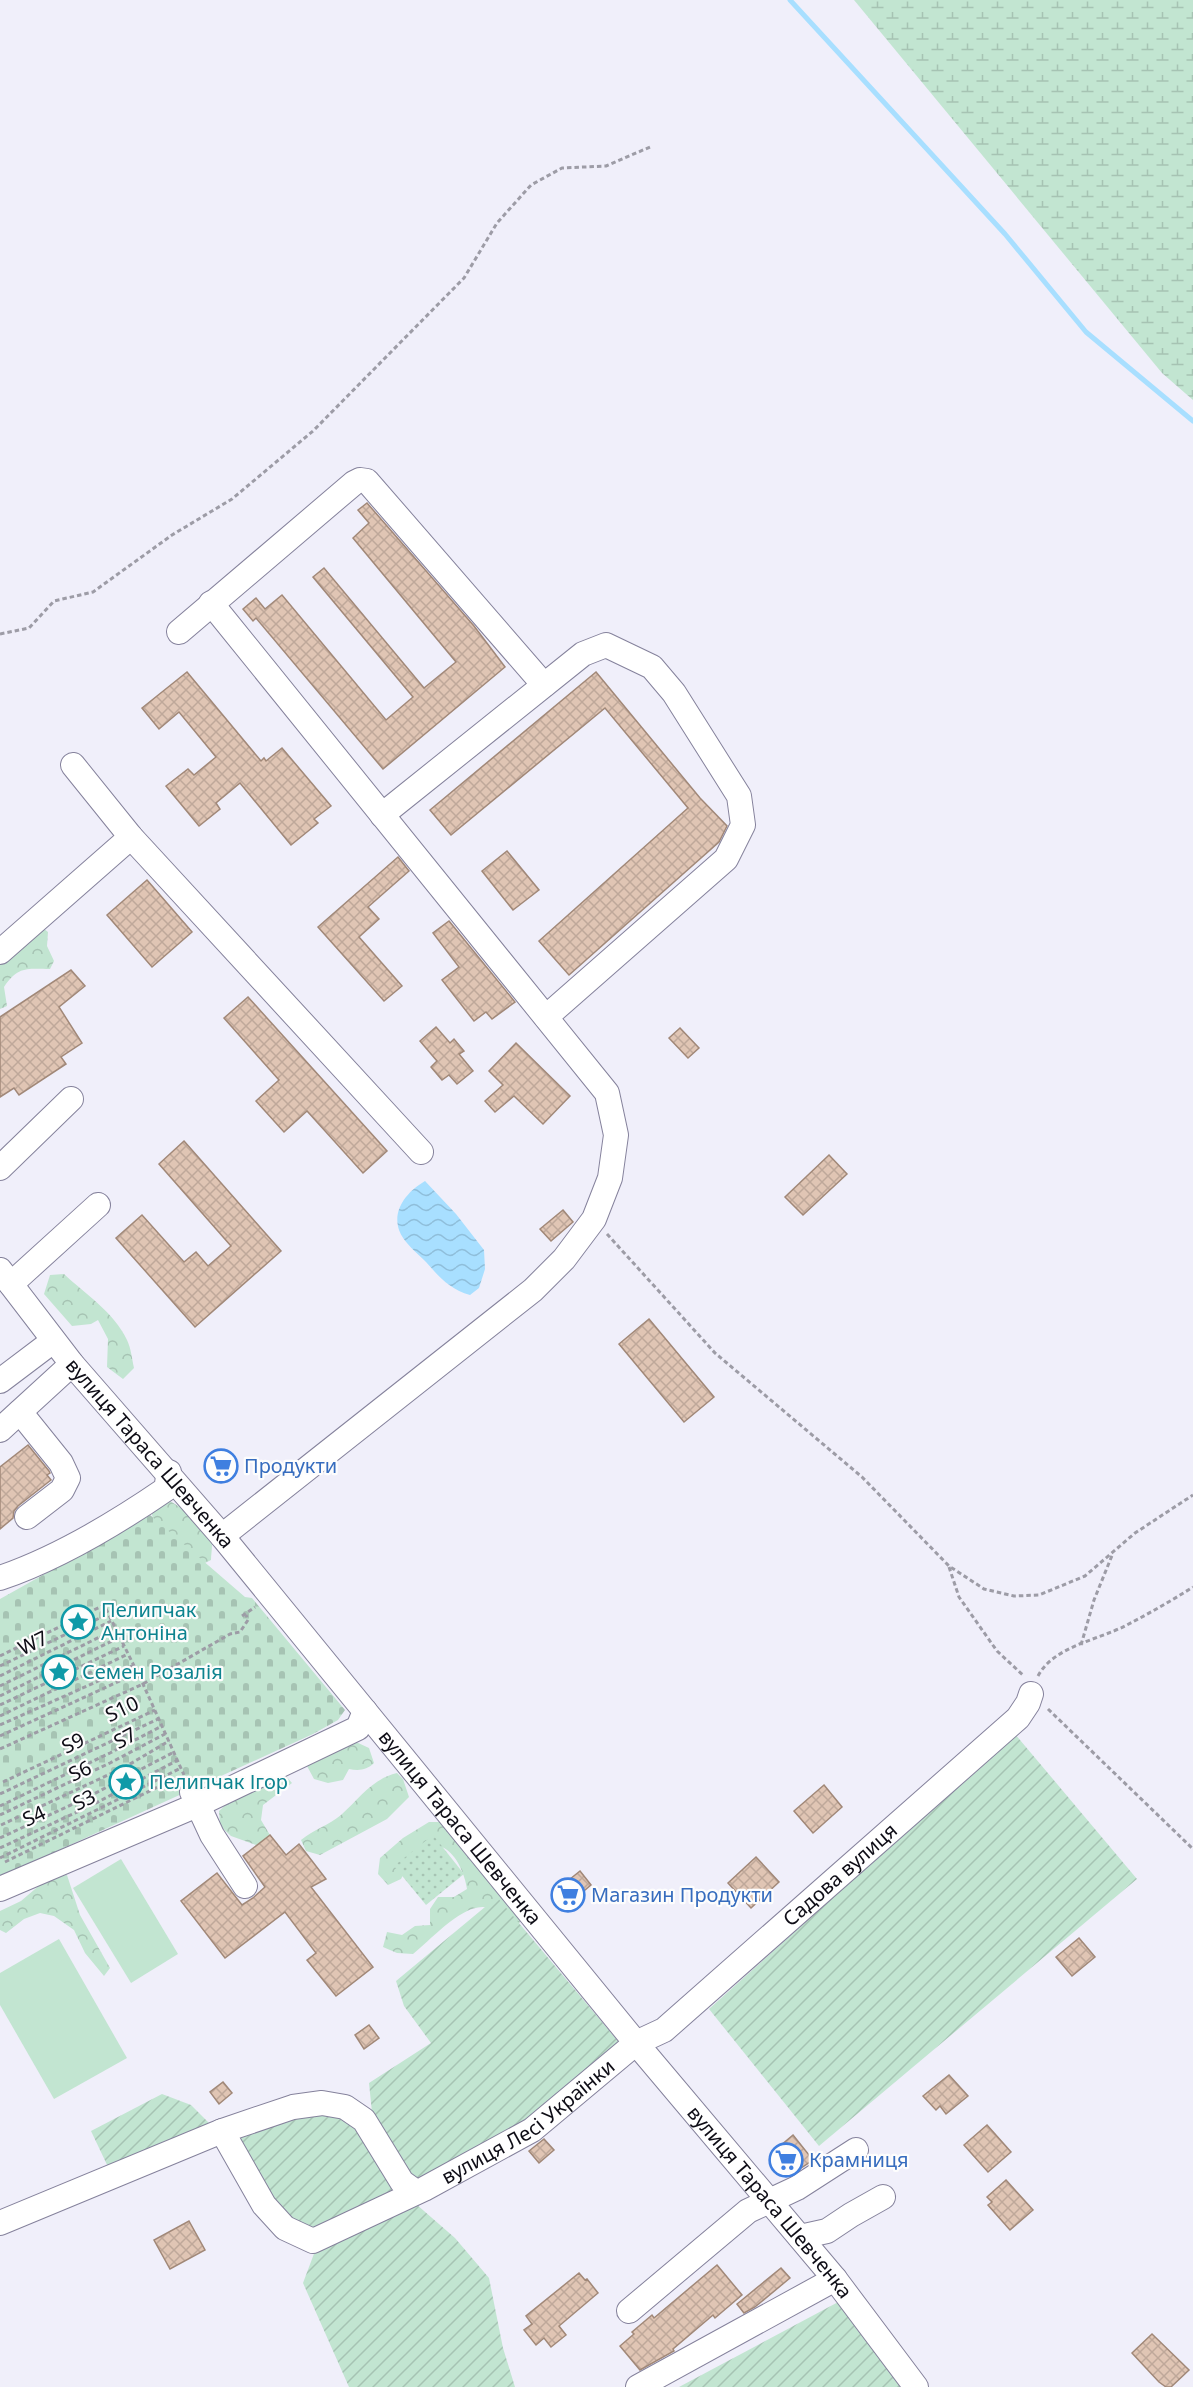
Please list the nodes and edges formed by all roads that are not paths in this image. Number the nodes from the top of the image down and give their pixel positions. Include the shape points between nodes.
1 (212, 603) junction
2 (179, 632) dead end
3 (544, 685) junction
4 (73, 765) dead end
5 (382, 815) junction
6 (131, 837) junction
7 (0, 952) edge
8 (546, 1017) junction
9 (71, 1099) dead end
10 (421, 1152) dead end
11 (0, 1168) edge
12 (98, 1205) dead end
13 (5, 1277) edge
14 (53, 1341) junction
15 (72, 1364) junction
16 (0, 1381) edge
17 (20, 1412) junction
18 (0, 1430) edge
19 (169, 1473) junction
20 (27, 1517) dead end
21 (222, 1536) junction
22 (0, 1578) edge
23 (1032, 1690) road end
24 (365, 1711) junction
25 (191, 1790) junction
26 (245, 1886) dead end
27 (0, 1889) edge
28 (636, 2043) junction
29 (222, 2131) junction
30 (856, 2150) dead end
31 (416, 2192) junction
32 (883, 2197) dead end
33 (769, 2199) junction
34 (0, 2223) edge
35 (800, 2237) junction
36 (835, 2279) junction
37 (629, 2311) dead end
38 (638, 2387) edge
39 (916, 2387) edge

1 - 2 street
1 - 3 street via 354,483 367,481
1 - 5 street
3 - 5 street
3 - 8 street via 583,654 606,645 652,667 674,693 739,796 743,825 726,859
4 - 6 street
5 - 8 street
6 - 7 street
6 - 10 street
8 - 21 street via 607,1093 615,1135 610,1178 594,1219 564,1259 533,1290
9 - 11 street
12 - 13 street
13 - 14 street, вулиця Тараса Шевченка
14 - 15 street, вулиця Тараса Шевченка
14 - 16 street
15 - 17 street
15 - 19 street, вулиця Тараса Шевченка
17 - 18 street
17 - 20 street via 61,1462 68,1478 62,1490
19 - 21 street, вулиця Тараса Шевченка
19 - 22 street via 166,1490 125,1516 59,1553
21 - 24 street, вулиця Тараса Шевченка
23 - 28 street, Садова вулиця via 1018,1718 664,2030
24 - 25 street via 358,1728
24 - 28 street, вулиця Тараса Шевченка
25 - 26 street via 212,1836
25 - 27 street
28 - 31 street, вулиця Лесі Українки via 531,2130
28 - 33 street, вулиця Тараса Шевченка
29 - 31 street via 293,2107 322,2103 345,2107 364,2120 396,2174
29 - 31 street, вулиця Лесі Українки via 264,2205 285,2228 313,2241
29 - 34 street
30 - 33 street via 797,2188
32 - 35 street via 827,2231
33 - 35 street, вулиця Тараса Шевченка
33 - 37 street via 748,2211
35 - 36 street, вулиця Тараса Шевченка
36 - 38 street
36 - 39 street, вулиця Тараса Шевченка

